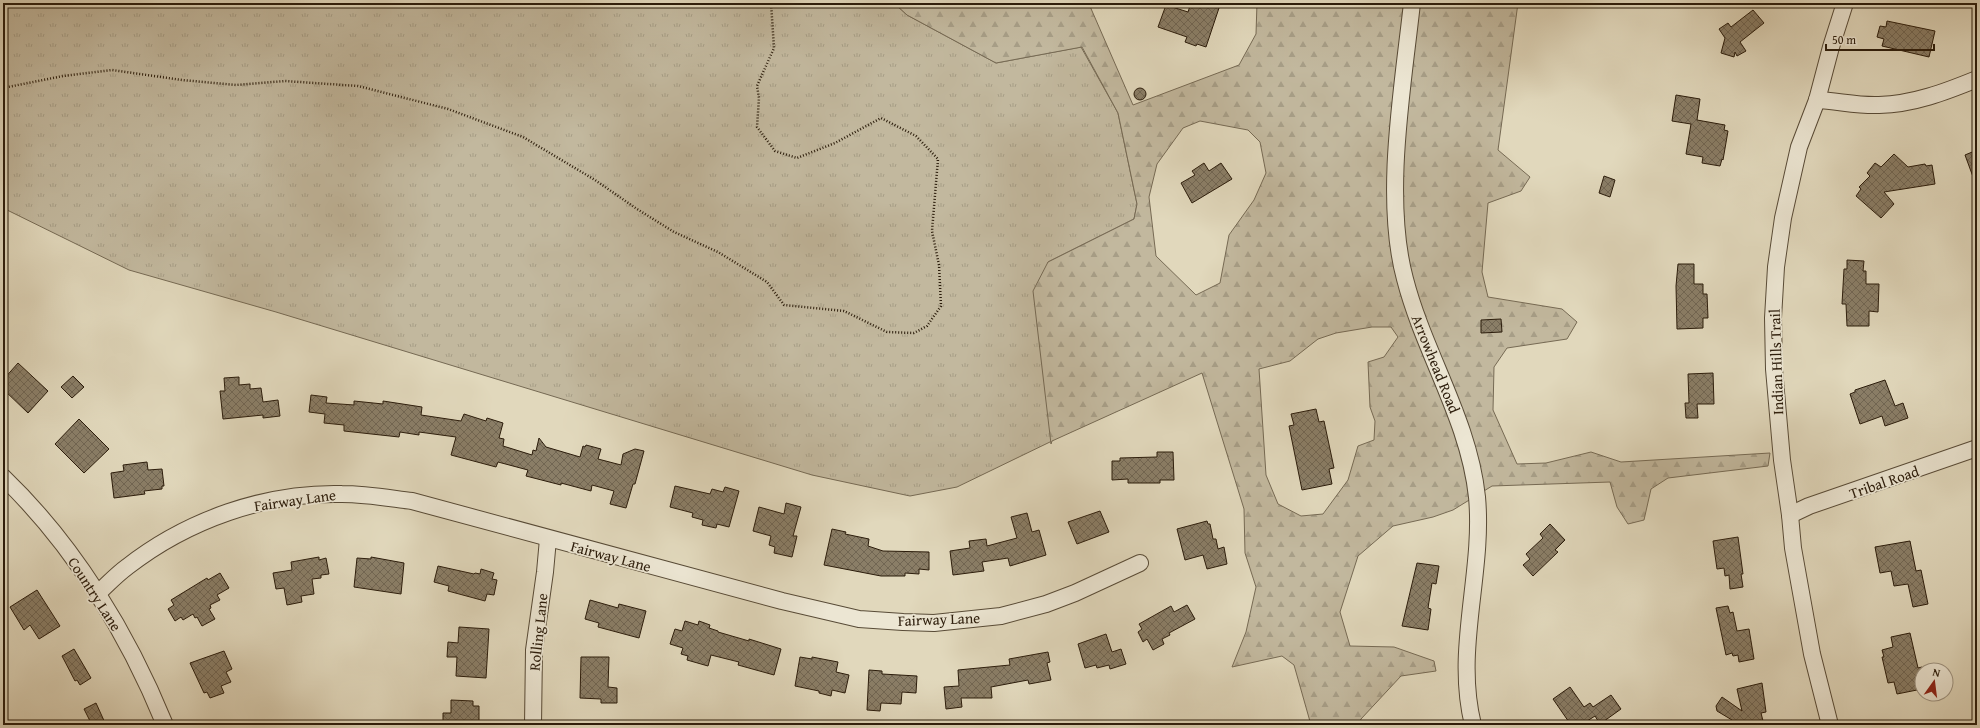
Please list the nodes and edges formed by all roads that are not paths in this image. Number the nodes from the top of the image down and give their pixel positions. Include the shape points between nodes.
1 (1412, 3) edge
2 (1845, 3) edge
3 (1977, 79) edge
4 (1817, 100) junction
5 (1977, 448) edge
6 (3, 477) edge
7 (1790, 515) junction
8 (548, 539) junction
9 (1140, 563) dead end
10 (98, 594) junction
11 (165, 725) edge
12 (533, 725) edge
13 (1473, 725) edge
14 (1830, 725) edge

1 - 13 street, Arrowhead Road via 1396,179 1397,233 1406,285 1419,326 1458,420 1471,461 1477,496 1478,524 1467,646 1468,700
2 - 4 street, Indian Hills Trail via 1830,47
3 - 4 street via 1930,98 1902,104 1857,105
4 - 7 street, Indian Hills Trail via 1799,147 1782,218 1776,267 1774,369
5 - 7 street, Tribal Road via 1809,506
6 - 10 street, Country Lane via 77,562
7 - 14 street, Indian Hills Trail via 1792,548 1802,605
8 - 9 street, Fairway Lane via 832,614 903,622 934,623 1001,616 1075,593
8 - 10 street, Fairway Lane via 412,501 371,495 309,495 249,506 186,530 126,567
8 - 12 street, Rolling Lane via 534,650
10 - 11 street, Country Lane via 134,659

